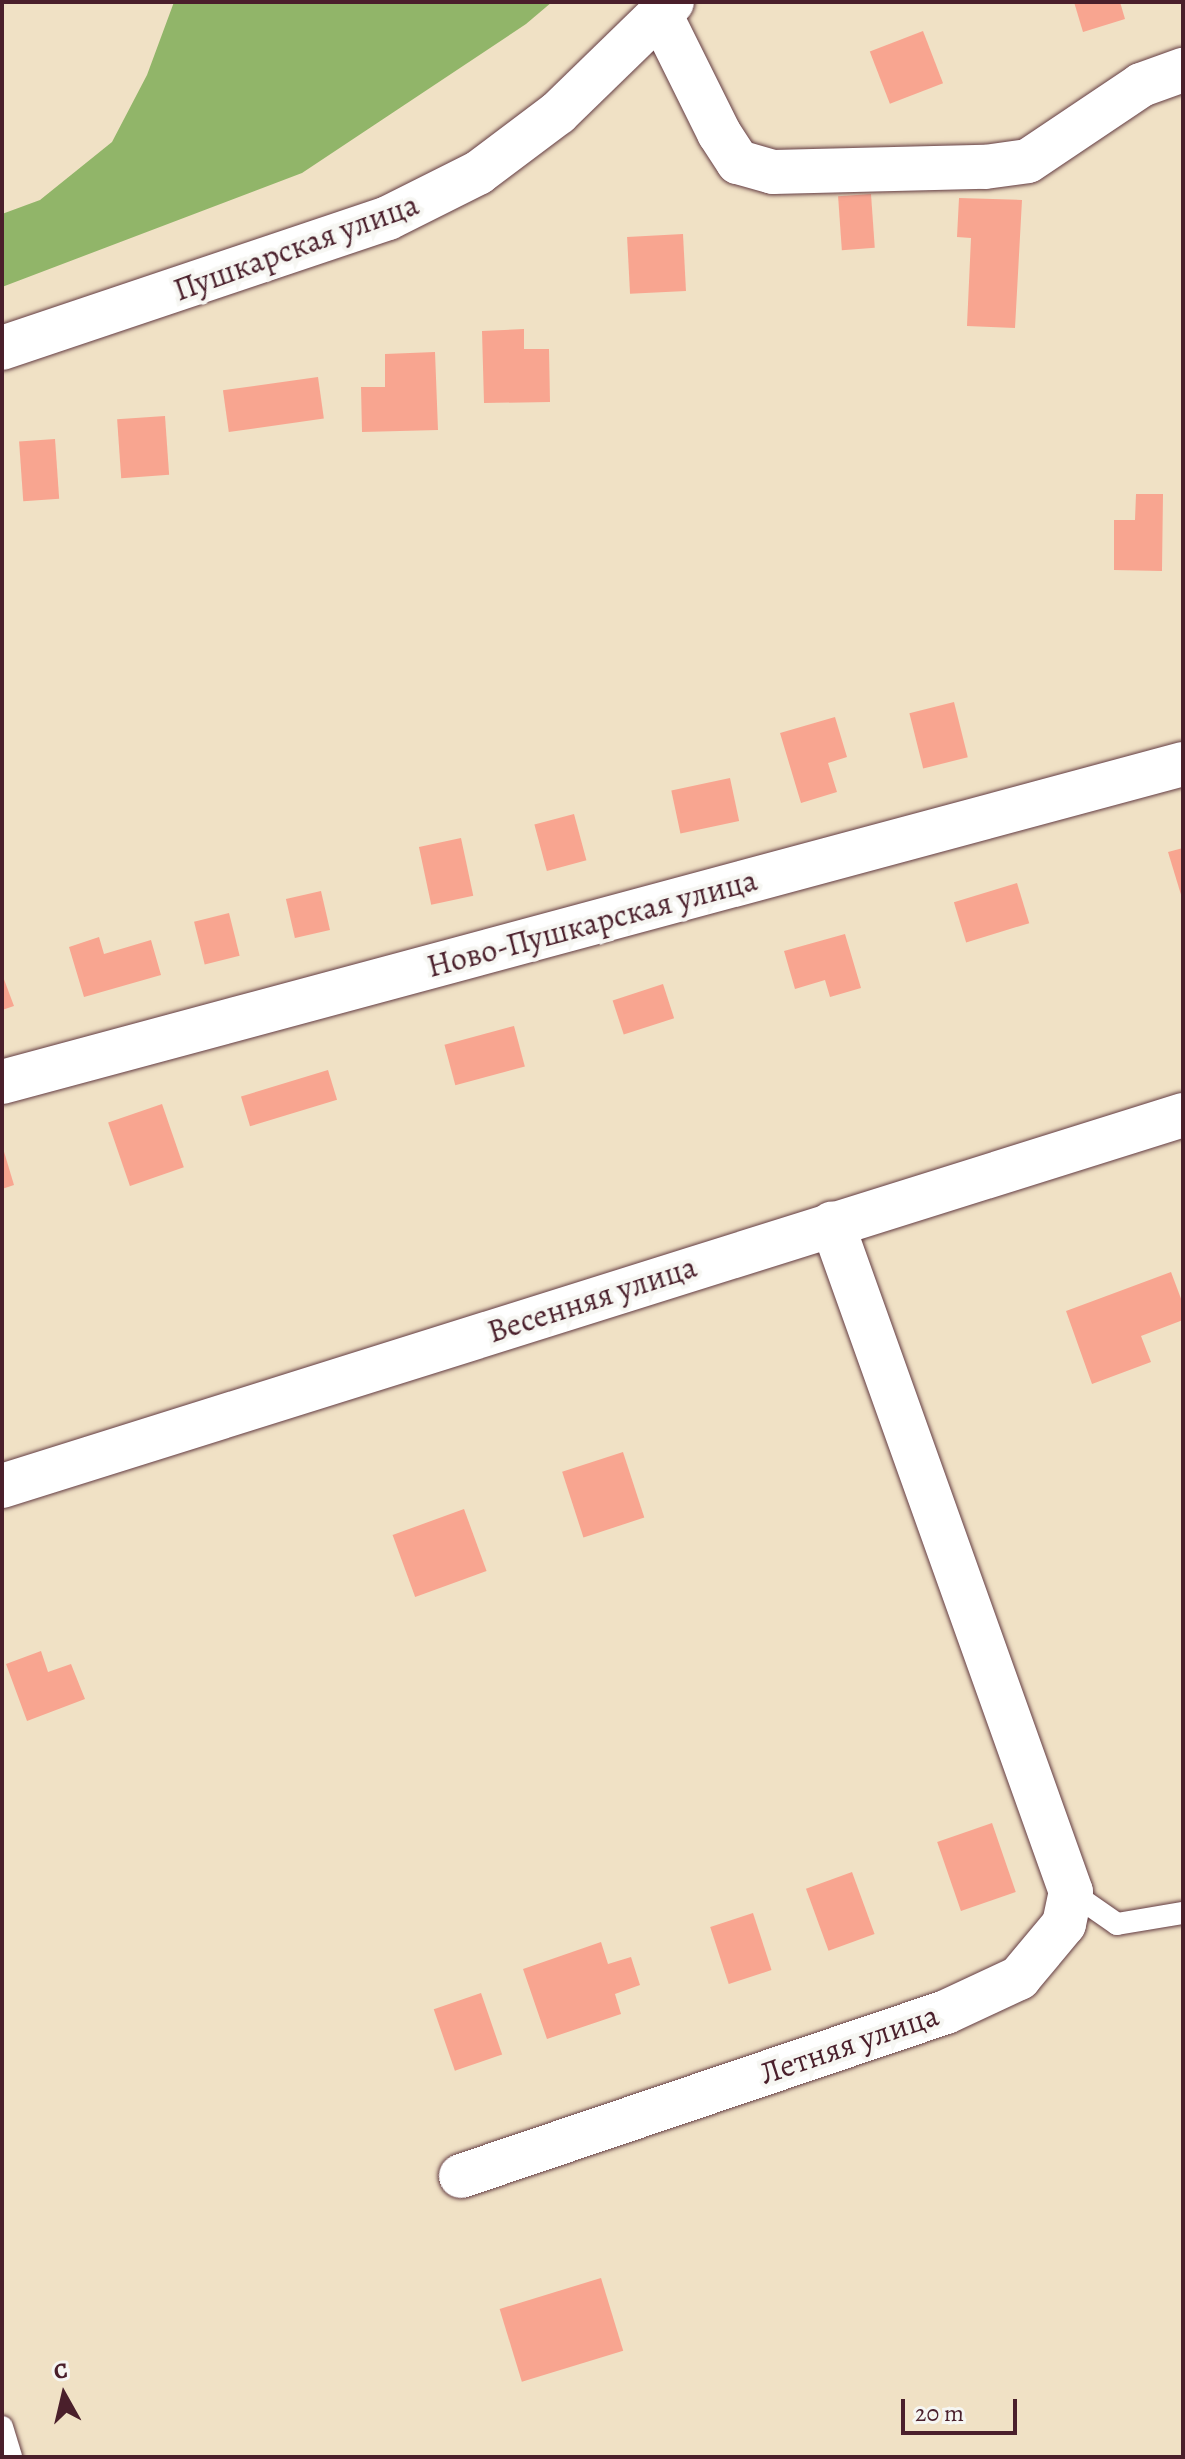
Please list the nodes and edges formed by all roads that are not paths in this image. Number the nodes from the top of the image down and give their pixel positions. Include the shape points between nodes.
1 (666, 8) edge
2 (1183, 70) edge
3 (2, 348) edge
4 (1183, 764) edge
5 (2, 1082) edge
6 (1183, 1115) edge
7 (832, 1223) junction
8 (2, 1486) edge
9 (1071, 1892) junction
10 (1183, 1913) edge
11 (461, 2176) dead end
12 (2, 2427) edge
13 (11, 2457) edge

1 - 2 street, Пушкарская улица via 719,133 738,162 773,172 985,167 1028,161 1141,85
1 - 3 street, Пушкарская улица via 558,113 478,173 388,218
4 - 5 street, Ново-Пушкарская улица
6 - 7 street, Весенняя улица
7 - 8 street, Весенняя улица
7 - 9 street
9 - 10 lane via 1117,1924
9 - 11 street, Летняя улица via 1064,1924 1019,1978 946,2012
12 - 13 lane

